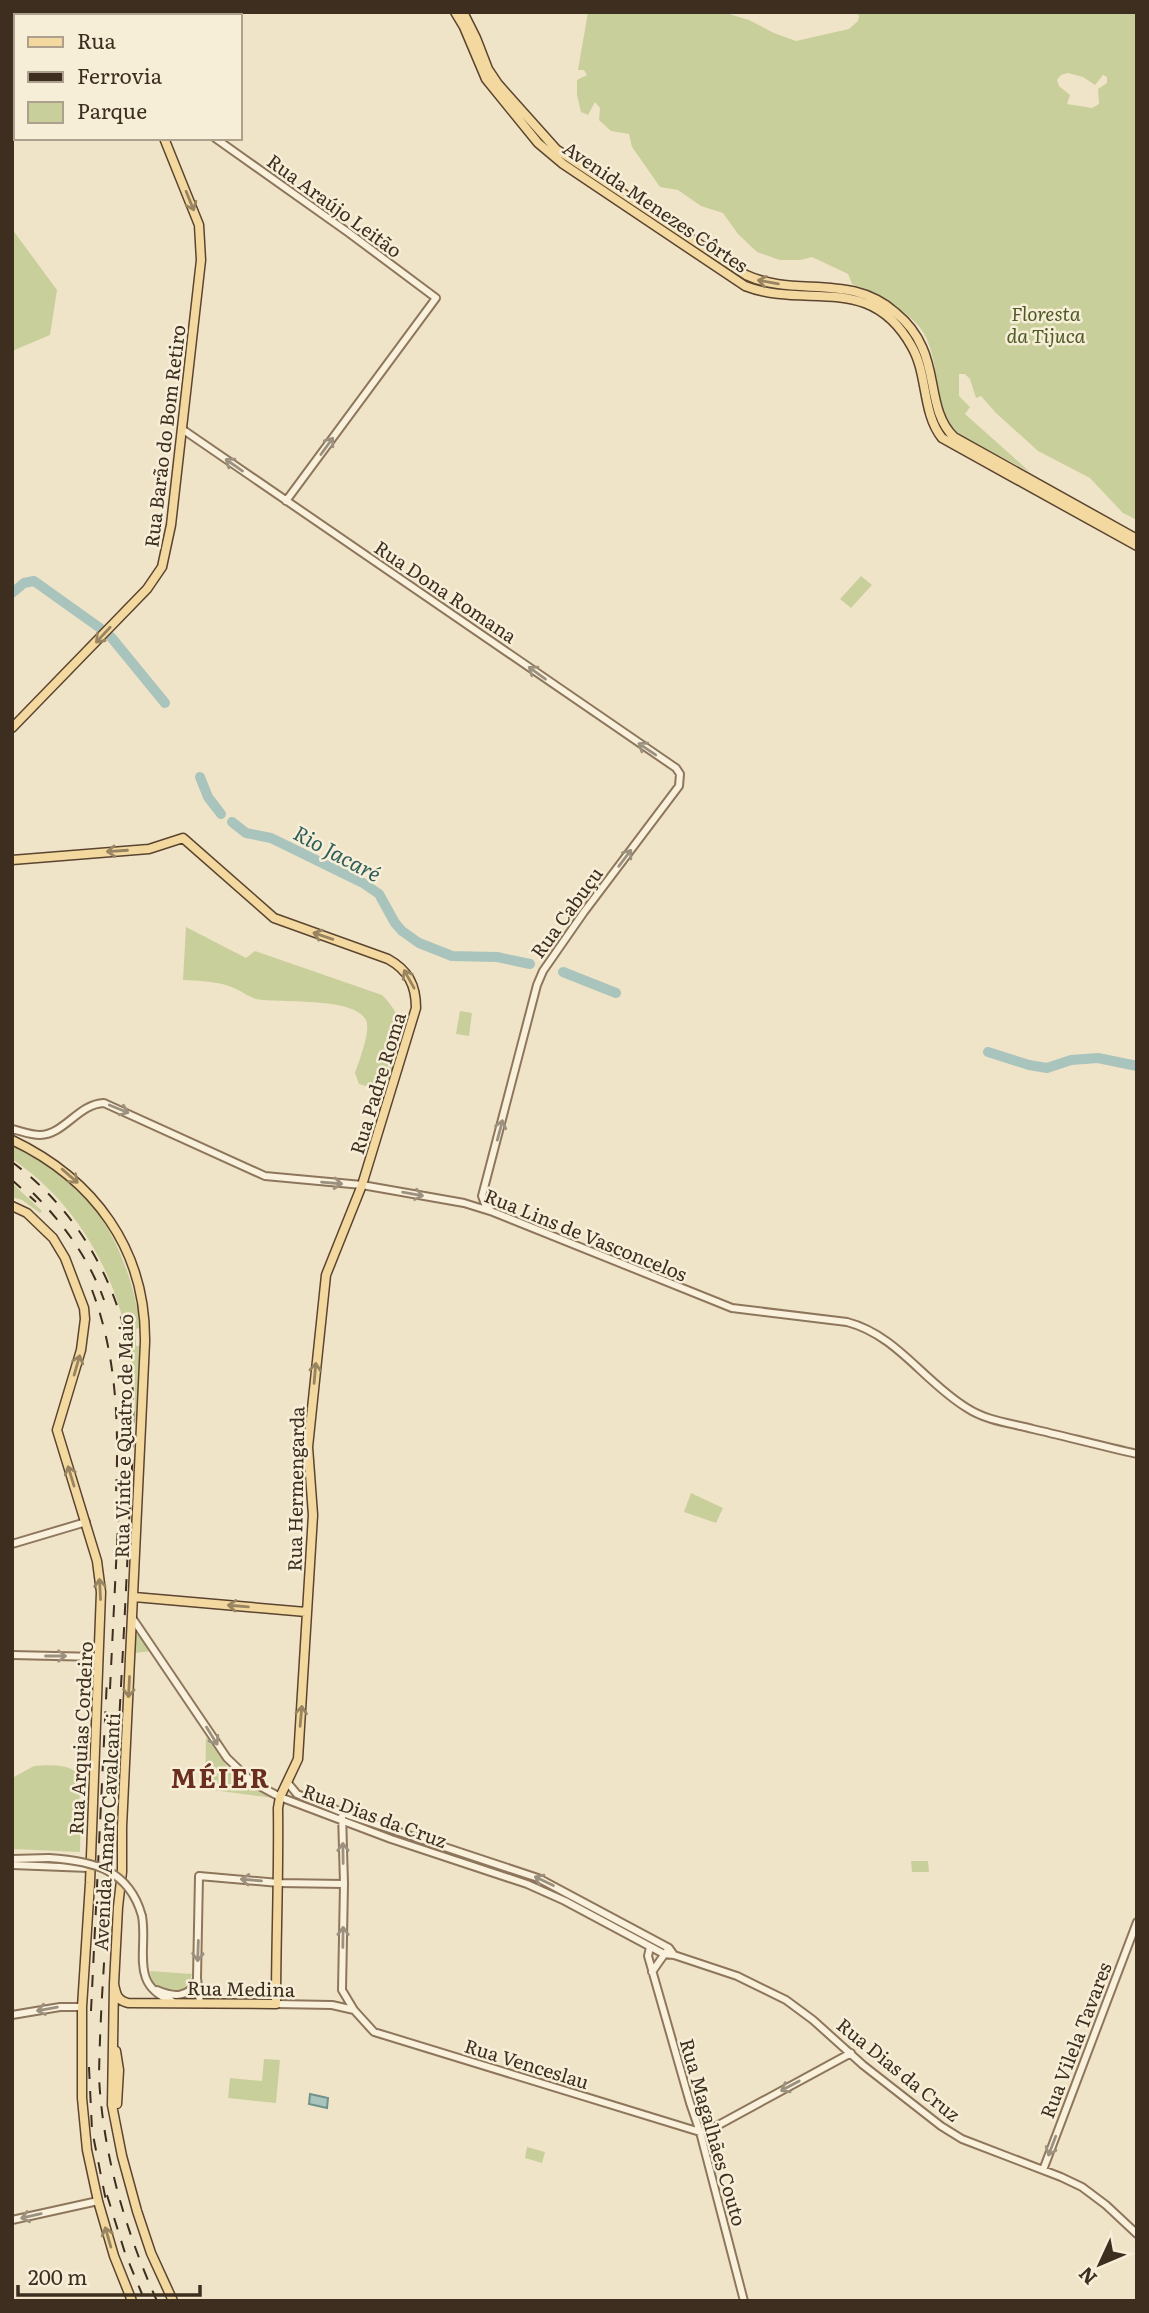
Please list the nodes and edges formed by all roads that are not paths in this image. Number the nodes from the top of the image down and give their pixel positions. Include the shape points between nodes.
1 (455, 12) edge
2 (463, 12) edge
3 (166, 140) edge
4 (218, 140) edge
5 (182, 429) junction
6 (286, 501) junction
7 (1137, 539) edge
8 (1137, 546) edge
9 (12, 728) edge
10 (679, 786) joint
11 (12, 860) edge
12 (12, 1129) edge
13 (12, 1140) edge
14 (362, 1185) junction
15 (482, 1196) junction
16 (464, 1203) junction
17 (12, 1206) edge
18 (493, 1212) junction
19 (1137, 1454) edge
20 (86, 1522) junction
21 (12, 1544) edge
22 (134, 1597) junction
23 (306, 1612) junction
24 (133, 1619) junction
25 (12, 1655) edge
26 (99, 1657) junction
27 (287, 1782) junction
28 (280, 1797) junction
29 (342, 1813) junction
30 (343, 1822) junction
31 (12, 1858) edge
32 (12, 1865) edge
33 (89, 1868) junction
34 (279, 1883) junction
35 (344, 1884) junction
36 (1137, 1922) edge
37 (650, 1947) junction
38 (667, 1951) junction
39 (652, 1972) junction
40 (197, 1978) junction
41 (114, 1984) junction
42 (150, 1987) junction
43 (341, 1990) junction
44 (128, 2003) junction
45 (180, 2003) junction
46 (200, 2003) junction
47 (276, 2004) junction
48 (332, 2005) junction
49 (82, 2007) junction
50 (354, 2010) junction
51 (12, 2015) edge
52 (113, 2024) junction
53 (114, 2046) junction
54 (850, 2053) junction
55 (112, 2061) junction
56 (118, 2087) junction
57 (116, 2120) junction
58 (701, 2132) junction
59 (1043, 2170) junction
60 (98, 2202) junction
61 (12, 2220) edge
62 (1137, 2223) edge
63 (1135, 2232) edge
64 (132, 2301) edge
65 (173, 2301) edge
66 (744, 2301) edge

1 - 8 main road, Avenida Menezes Côrtes via 486,79 516,119 552,155 745,286 769,293 841,296 879,311 914,349 933,425 942,438
7 -> 2 main road, Avenida Menezes Côrtes via 954,437 938,412 929,361 921,344 891,309 849,289 775,284 746,275 556,149 498,84
3 -> 5 main road, Rua Barão do Bom Retiro via 201,241
6 -> 4 street, Rua Araújo Leitão via 436,298
6 -> 5 street, Rua Dona Romana
5 -> 9 main road, Rua Barão do Bom Retiro via 167,546 156,578
10 -> 6 street, Rua Dona Romana via 676,768
15 -> 10 street, Rua Cabuçu via 542,971
14 -> 11 main road, Rua Padre Roma via 416,1008 414,988 400,965 274,918 183,838 149,849
12 -> 14 street, Rua Lins de Vasconcelos via 48,1133 88,1106 104,1103 265,1176
13 -> 22 main road, Rua Vinte e Quatro de Maio via 61,1168 85,1189 132,1263 145,1342
14 -> 16 street, Rua Lins de Vasconcelos
23 -> 14 main road, Rua Hermengarda via 313,1495 308,1447 326,1275
15 - 16 street
15 - 18 street
16 - 18 street, Rua Lins de Vasconcelos
20 -> 17 main road, Rua Arquias Cordeiro via 57,1430 81,1350 84,1308 65,1258 52,1238 27,1213
18 - 19 street, Rua Lins de Vasconcelos via 732,1308 863,1326 890,1343 952,1399 981,1416
20 - 21 street
26 -> 20 main road, Rua Arquias Cordeiro via 100,1579
23 -> 22 main road
22 - 24 main road, Rua Vinte e Quatro de Maio
27 -> 23 main road, Rua Hermengarda via 298,1759
24 -> 28 street, Rua Dias da Cruz via 227,1758 252,1782
24 -> 41 main road, Avenida Amaro Cavalcanti
25 -> 26 street
26 - 33 main road, Rua Arquias Cordeiro
27 - 28 main road, Rua Hermengarda
27 - 29 street, Rua Dias da Cruz via 297,1794
28 - 30 street, Rua Dias da Cruz
28 - 34 main road
29 - 30 street
38 -> 29 street, Rua Dias da Cruz via 524,1872
35 -> 30 street
30 - 37 street, Rua Dias da Cruz via 527,1884
31 - 42 street, bridge via 87,1862 108,1870 128,1887 142,1916 143,1970
32 - 33 street
33 - 49 main road, Rua Arquias Cordeiro
34 - 35 street
34 -> 40 street via 199,1876
34 - 47 main road
43 -> 35 street
36 -> 59 street, Rua Vilela Tavares
37 - 38 street, Rua Dias da Cruz
37 - 39 street, Rua Magalhães Couto
38 - 39 street
38 - 54 street, Rua Dias da Cruz via 737,1976 786,2000
39 - 58 street, Rua Magalhães Couto
40 - 42 street via 191,1989 178,1996
40 - 46 street
41 - 44 main road via 119,1999
41 - 52 main road, Avenida Amaro Cavalcanti
42 - 45 street
43 - 48 street
43 - 50 street, Rua Venceslau
44 - 45 main road, Rua Medina
44 - 52 main road
45 - 46 main road, Rua Medina
46 - 47 main road, Rua Medina
47 - 48 street, Rua Medina
48 - 50 street, Rua Medina
49 -> 51 street
49 - 60 main road, Rua Arquias Cordeiro via 82,2098
50 - 58 street, Rua Venceslau via 374,2032
52 - 53 main road, Avenida Amaro Cavalcanti
53 - 55 main road, Avenida Amaro Cavalcanti
53 - 56 main road, Avenida Amaro Cavalcanti
54 -> 58 street
54 - 59 street, Rua Dias da Cruz via 951,2133
55 - 56 main road
55 - 57 main road, Avenida Amaro Cavalcanti
56 - 57 main road, Avenida Amaro Cavalcanti
57 - 65 main road, Avenida Amaro Cavalcanti via 137,2211
58 - 66 street, Rua Magalhães Couto
59 - 63 street, Rua Dias da Cruz via 1082,2188
60 -> 61 street
64 -> 60 main road, Rua Arquias Cordeiro
62 - 63 street

